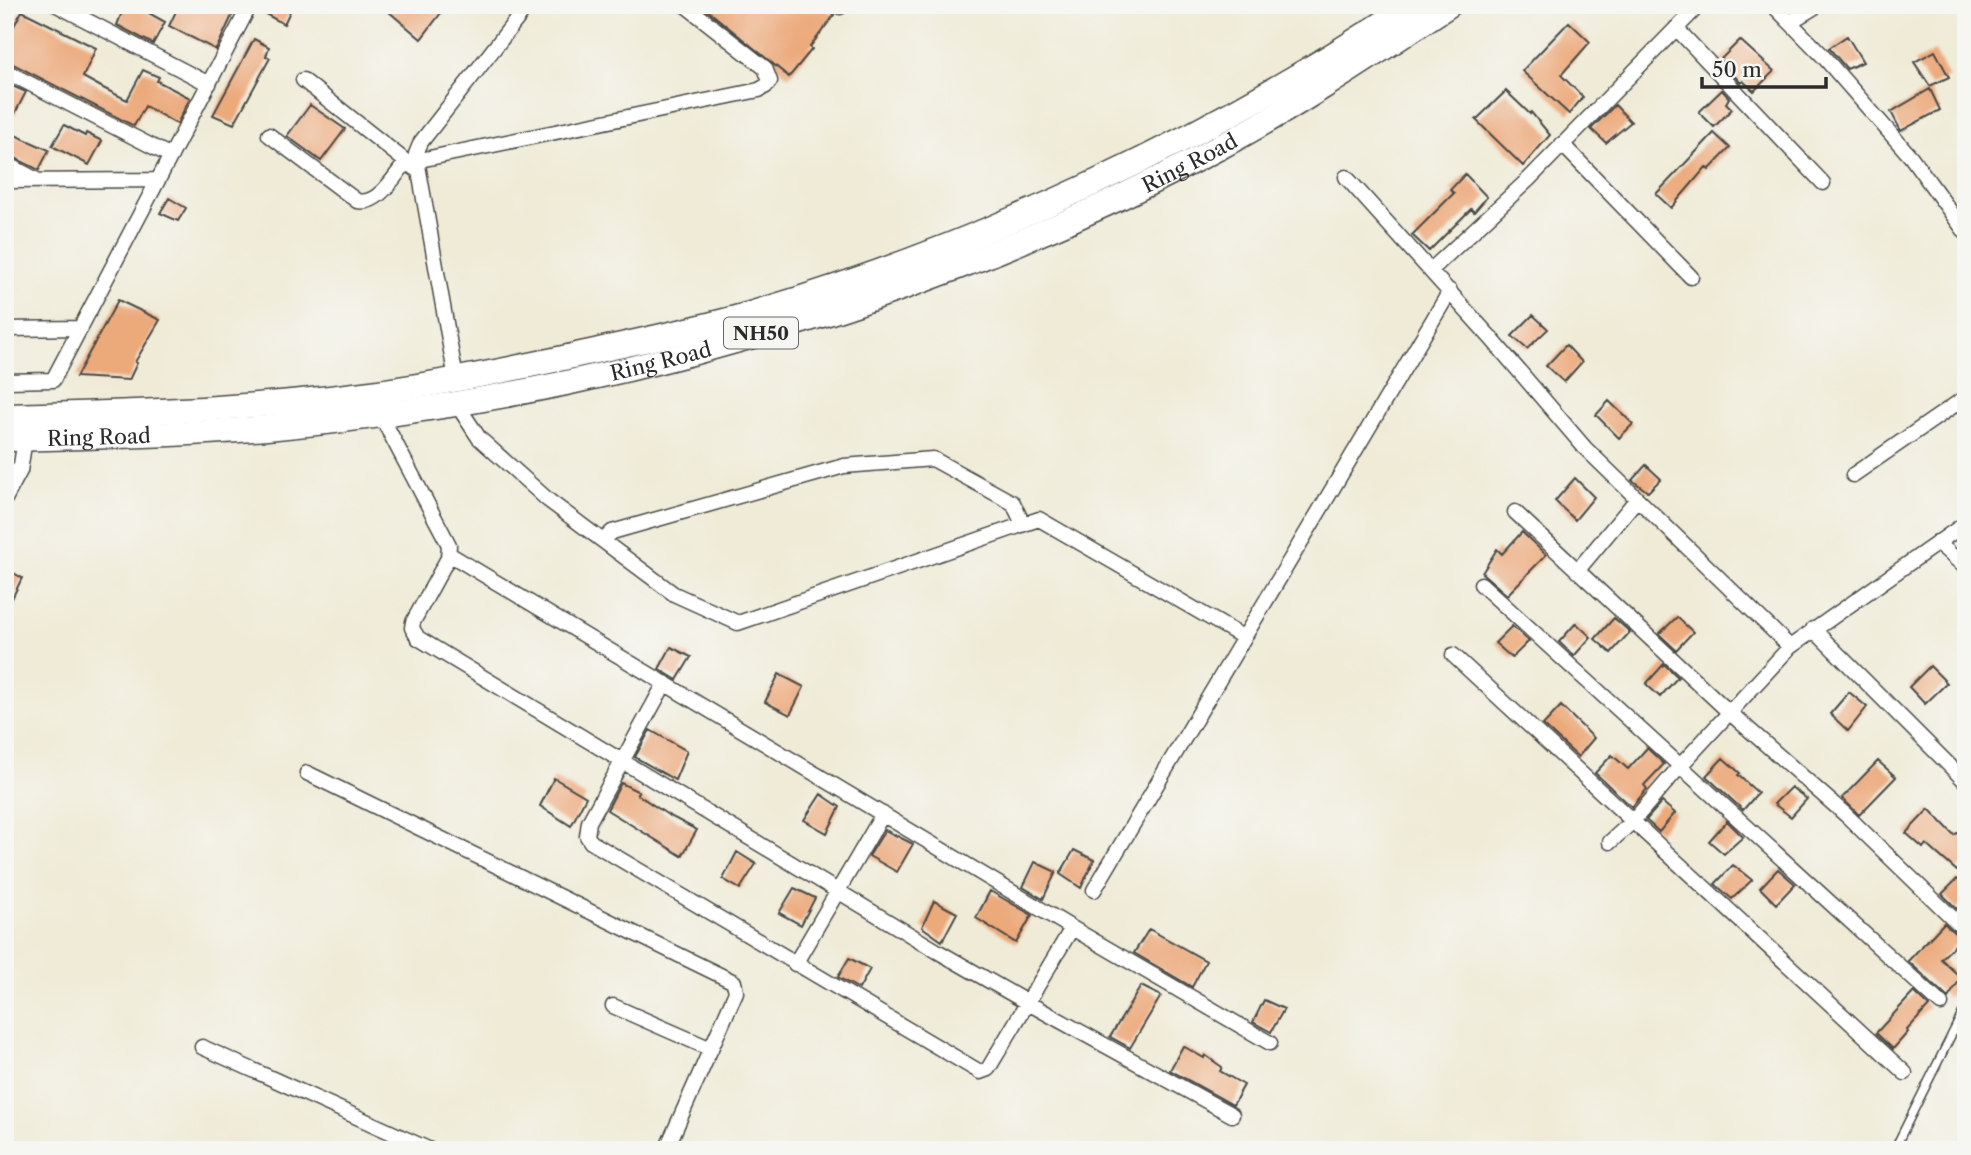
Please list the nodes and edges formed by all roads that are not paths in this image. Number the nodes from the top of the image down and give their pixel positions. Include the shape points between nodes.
1 (57, 5) edge
2 (528, 5) edge
3 (685, 5) edge
4 (1411, 5) edge
5 (1449, 5) edge
6 (1699, 5) edge
7 (1773, 5) edge
8 (1818, 5) edge
9 (244, 7) edge
10 (77, 10) edge
11 (1790, 22) junction
12 (1676, 28) junction
13 (5, 71) edge
14 (303, 80) dead end
15 (209, 84) junction
16 (270, 135) dead end
17 (1562, 144) junction
18 (171, 156) junction
19 (5, 163) edge
20 (413, 165) junction
21 (1346, 177) dead end
22 (158, 180) junction
23 (5, 181) edge
24 (39, 181) junction
25 (1822, 183) dead end
26 (1966, 233) edge
27 (1431, 270) junction
28 (1691, 277) dead end
29 (1450, 291) junction
30 (81, 328) junction
31 (5, 329) edge
32 (5, 380) edge
33 (456, 391) junction
34 (1966, 397) edge
35 (380, 414) junction
36 (5, 416) edge
37 (15, 439) edge
38 (13, 472) edge
39 (1853, 475) dead end
40 (5, 499) edge
41 (1637, 499) junction
42 (1515, 512) dead end
43 (1966, 523) edge
44 (1023, 524) junction
45 (603, 541) junction
46 (1937, 542) junction
47 (449, 554) junction
48 (1966, 568) edge
49 (1577, 571) junction
50 (1481, 584) dead end
51 (1813, 629) junction
52 (1243, 637) junction
53 (1790, 647) junction
54 (1453, 655) dead end
55 (666, 683) junction
56 (1729, 712) junction
57 (622, 761) junction
58 (1681, 765) junction
59 (307, 774) dead end
60 (1966, 782) edge
61 (883, 814) junction
62 (1633, 821) junction
63 (1610, 842) dead end
64 (836, 890) junction
65 (1094, 890) dead end
66 (1072, 928) junction
67 (1966, 930) edge
68 (795, 964) junction
69 (1028, 1003) junction
70 (1941, 1004) dead end
71 (613, 1006) dead end
72 (1966, 1006) edge
73 (1270, 1043) dead end
74 (202, 1047) dead end
75 (711, 1049) junction
76 (1905, 1073) dead end
77 (1232, 1115) dead end
78 (430, 1150) edge
79 (666, 1150) edge
80 (1894, 1150) edge

1 - 10 street
2 - 20 street via 421,142
3 - 20 street via 765,68 770,81 766,86
4 - 33 highway, Ring Road / NH50 via 1160,152 958,241 749,314
5 - 33 highway, Ring Road / NH50 via 1329,84 1221,147 1116,199 981,257 788,326 589,378
6 - 12 street
7 - 11 street
8 - 11 street
9 - 15 street
10 - 15 street
11 - 26 street via 1911,157
12 - 17 street
12 - 25 street
13 - 18 street
14 - 20 street
15 - 18 street
16 - 20 street via 365,203
17 - 27 street
17 - 28 street
18 - 22 street
19 - 24 street
20 - 33 street
21 - 27 street
22 - 24 street
22 - 30 street
23 - 24 street
27 - 29 street
29 - 41 street via 1585,448
29 - 52 street
30 - 31 street
30 - 32 street via 54,380
33 - 35 highway, Ring Road / NH50
33 - 36 highway, Ring Road / NH50 via 210,409
33 - 45 street via 479,438
34 - 39 street
35 - 37 highway, Ring Road / NH50 via 198,433
35 - 47 street via 448,540
37 - 38 street
38 - 40 street
41 - 49 street
41 - 53 street
42 - 49 street
43 - 46 street
44 - 45 street via 1013,503 933,459 844,466 612,532
44 - 45 street via 738,623 674,594
44 - 52 street via 1039,519
46 - 48 street
46 - 51 street
47 - 55 street
47 - 57 street via 413,622 414,634
49 - 56 street
50 - 58 street
51 - 53 street
51 - 60 street
52 - 65 street
53 - 56 street
54 - 62 street
55 - 57 street
55 - 61 street
56 - 58 street
56 - 67 street
57 - 64 street
57 - 68 street via 589,822 591,842
58 - 62 street
58 - 70 street
59 - 75 street via 734,982 736,992
61 - 64 street
61 - 66 street
62 - 63 street
62 - 76 street
64 - 68 street
64 - 69 street
66 - 69 street
66 - 73 street
68 - 69 street via 980,1072 988,1069
69 - 77 street
71 - 75 street
72 - 80 lane
74 - 78 street
75 - 79 street

